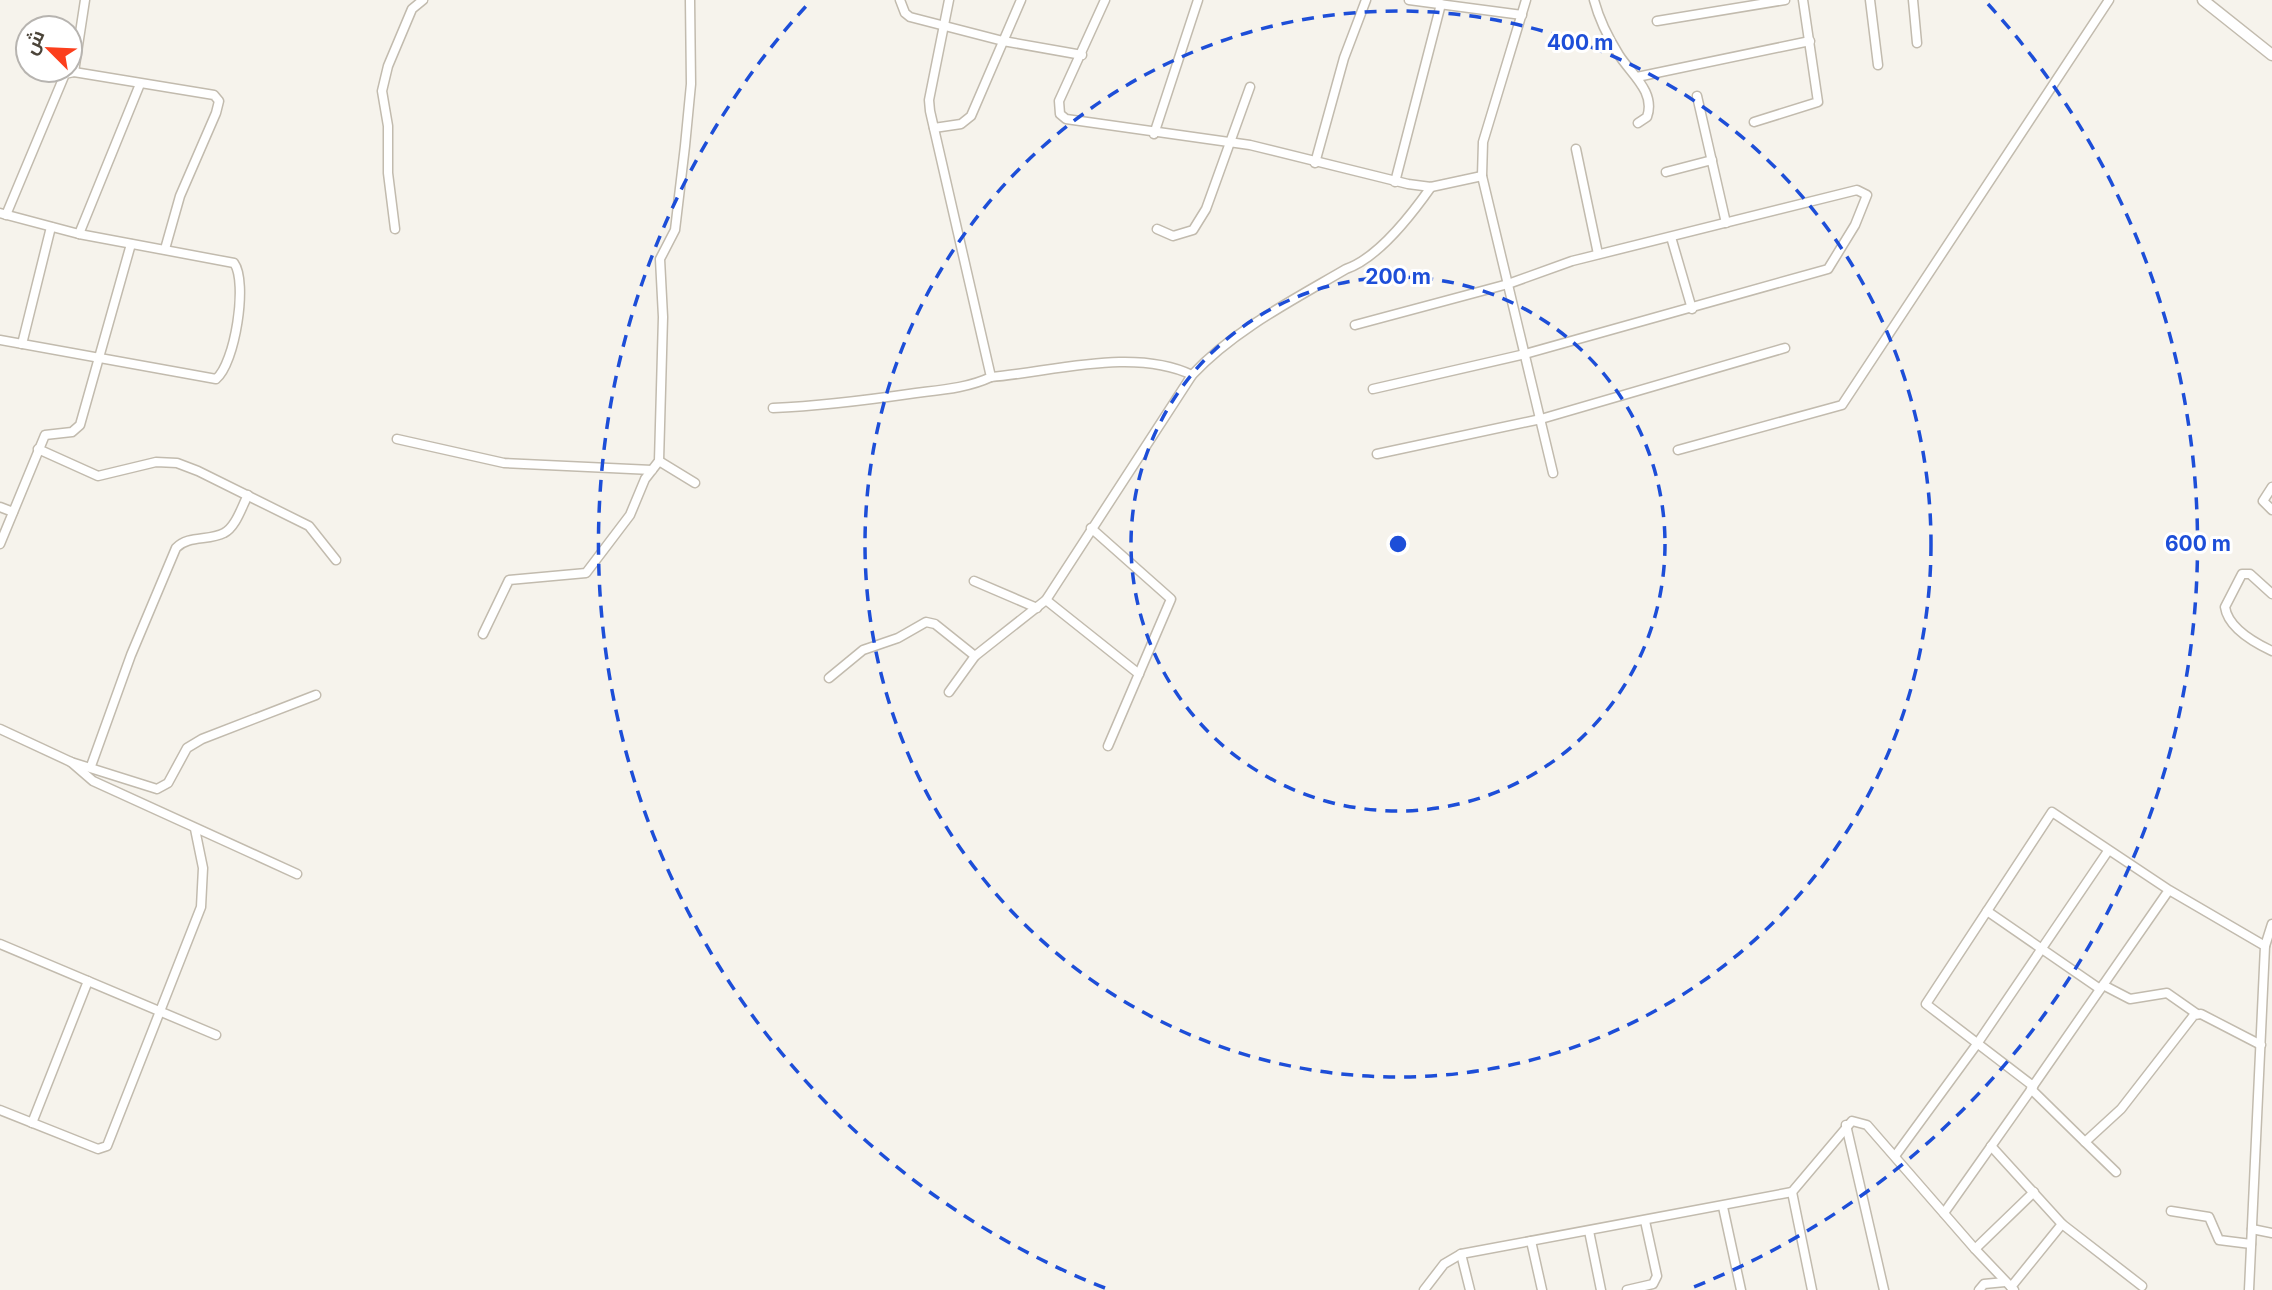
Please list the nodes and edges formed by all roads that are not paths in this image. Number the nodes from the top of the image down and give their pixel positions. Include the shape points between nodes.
1 (423, 0) edge
2 (690, 0) edge
3 (900, 0) edge
4 (949, 0) edge
5 (1021, 0) edge
6 (1105, 0) edge
7 (1198, 0) edge
8 (1366, 0) edge
9 (1409, 0) edge
10 (1526, 0) edge
11 (1594, 0) edge
12 (1785, 0) edge
13 (1803, 0) edge
14 (1870, 0) edge
15 (1913, 0) edge
16 (2109, 0) edge
17 (2203, 0) edge
18 (1441, 4) junction
19 (1522, 15) junction
20 (1657, 20) dead end
21 (943, 27) junction
22 (1003, 41) junction
23 (1810, 41) junction
24 (1917, 43) dead end
25 (1082, 54) junction
26 (2272, 55) edge
27 (1878, 65) dead end
28 (84, 74) edge
29 (1637, 77) junction
30 (59, 84) edge
31 (141, 85) junction
32 (1250, 87) dead end
33 (1697, 96) dead end
34 (1754, 121) dead end
35 (1638, 123) dead end
36 (934, 128) junction
37 (1154, 134) junction
38 (1232, 145) junction
39 (1576, 149) dead end
40 (1712, 160) junction
41 (1315, 163) junction
42 (1666, 172) dead end
43 (1482, 176) junction
44 (1395, 181) junction
45 (1432, 187) junction
46 (3, 214) edge
47 (1726, 223) junction
48 (51, 227) junction
49 (395, 229) dead end
50 (1157, 229) dead end
51 (79, 234) junction
52 (1671, 237) junction
53 (131, 244) junction
54 (165, 250) junction
55 (1598, 254) junction
56 (1508, 284) junction
57 (1692, 309) junction
58 (1354, 325) dead end
59 (0, 340) edge
60 (22, 344) junction
61 (1785, 348) dead end
62 (1525, 354) junction
63 (100, 359) junction
64 (1192, 375) junction
65 (990, 377) junction
66 (1373, 389) dead end
67 (773, 408) dead end
68 (1541, 419) junction
69 (397, 439) dead end
70 (38, 449) junction
71 (1678, 450) dead end
72 (1377, 454) dead end
73 (660, 461) junction
74 (652, 470) junction
75 (1553, 473) dead end
76 (695, 483) dead end
77 (2272, 488) edge
78 (248, 495) junction
79 (0, 507) edge
80 (2272, 510) edge
81 (13, 512) junction
82 (1091, 528) junction
83 (0, 544) edge
84 (335, 560) dead end
85 (974, 580) dead end
86 (2272, 593) edge
87 (1046, 600) junction
88 (1037, 608) junction
89 (483, 634) dead end
90 (2272, 651) edge
91 (975, 656) junction
92 (1139, 674) junction
93 (829, 678) dead end
94 (949, 692) dead end
95 (316, 695) dead end
96 (0, 729) edge
97 (1108, 746) dead end
98 (71, 762) junction
99 (91, 766) junction
100 (195, 829) junction
101 (2108, 851) junction
102 (297, 874) dead end
103 (2169, 890) junction
104 (1987, 911) junction
105 (2272, 924) edge
106 (0, 944) edge
107 (2265, 946) junction
108 (2042, 948) junction
109 (88, 981) junction
110 (2102, 987) junction
111 (2268, 989) edge
112 (162, 1012) junction
113 (2197, 1014) junction
114 (216, 1035) dead end
115 (1977, 1044) junction
116 (2261, 1045) junction
117 (2032, 1088) junction
118 (0, 1110) edge
119 (32, 1123) junction
120 (1846, 1125) junction
121 (2085, 1142) junction
122 (1991, 1146) junction
123 (1895, 1156) junction
124 (2116, 1172) dead end
125 (1792, 1192) junction
126 (2034, 1192) junction
127 (1723, 1207) junction
128 (2171, 1211) dead end
129 (1944, 1213) junction
130 (1644, 1221) junction
131 (2062, 1224) junction
132 (2252, 1229) junction
133 (1589, 1231) junction
134 (2272, 1233) edge
135 (1531, 1241) junction
136 (2251, 1244) junction
137 (1975, 1250) junction
138 (1461, 1254) junction
139 (2010, 1286) edge
140 (2142, 1286) dead end
141 (1424, 1290) edge
142 (1470, 1290) edge
143 (1542, 1290) edge
144 (1601, 1290) edge
145 (1627, 1290) edge
146 (1741, 1290) edge
147 (1812, 1290) edge
148 (1884, 1290) edge
149 (1979, 1290) edge
150 (2249, 1290) edge

1 - 49 street via 412,9 382,91
2 - 73 street via 691,84 685,146 675,230 660,259
3 - 21 street via 910,17
4 - 21 street
5 - 22 street
6 - 25 street
7 - 37 street
8 - 41 street via 1344,58
9 - 18 street
10 - 19 street
11 - 29 street via 1619,54
12 - 20 street
13 - 23 street
14 - 27 street
15 - 24 street
16 - 71 street via 1842,405
17 - 26 street
18 - 19 street
18 - 44 street
19 - 43 street via 1483,142
21 - 22 street
21 - 36 street via 929,100
22 - 25 street
22 - 36 street via 971,116 961,124
23 - 29 street
23 - 34 street via 1818,102
25 - 37 street via 1059,101 1060,114 1078,123
28 - 31 street
29 - 35 street via 1650,110
30 - 46 street
31 - 51 street
31 - 54 street via 214,95 219,102 180,196
32 - 38 street
33 - 40 street
36 - 65 street
37 - 38 street
38 - 41 street via 1250,145
38 - 50 street via 1193,230 1173,236
39 - 55 street
40 - 42 street
40 - 47 street
41 - 44 street
43 - 45 street
43 - 56 street
44 - 45 street
45 - 64 street via 1412,214 1360,265 1230,339
46 - 48 street
47 - 52 street
47 - 57 street via 1857,190 1867,195 1828,269
48 - 51 street
48 - 60 street
51 - 53 street
52 - 55 street
52 - 57 street
53 - 54 street
53 - 63 street
54 - 63 street via 234,263 238,268 242,286 225,370 211,380
55 - 56 street
56 - 58 street
56 - 62 street
57 - 62 street
59 - 60 street
60 - 63 street
61 - 68 street
62 - 66 street
62 - 68 street
63 - 70 street via 80,425 72,432 50,432
64 - 65 street via 1133,361
64 - 82 street
65 - 67 street via 931,391
68 - 72 street
68 - 75 street
69 - 74 street via 504,463
70 - 78 street via 98,476 156,462 177,463
70 - 81 street
73 - 74 street
73 - 76 street
74 - 89 street via 638,490 630,514 591,569 580,576 509,580
77 - 80 street via 2263,501
78 - 84 street via 309,526
78 - 99 street via 224,533 176,548
79 - 81 street
81 - 83 street
82 - 87 street
82 - 92 street via 1171,599
85 - 88 street
86 - 90 street via 2250,574 2242,574 2225,607 2239,629
87 - 88 street
87 - 92 street
88 - 91 street
91 - 93 street via 926,622 863,650
91 - 94 street
92 - 97 street
95 - 99 street via 187,748 163,788 150,788
96 - 98 street
98 - 99 street
98 - 100 street via 93,781
100 - 102 street
100 - 112 street via 202,868 201,907
101 - 103 street
101 - 104 street via 2056,813 2049,814
101 - 108 street
103 - 107 street
103 - 110 street
104 - 108 street
104 - 115 street via 1926,1003
105 - 107 street
106 - 109 street
107 - 111 street
108 - 110 street
108 - 115 street
109 - 112 street
109 - 119 street
110 - 113 street via 2130,999 2167,993
110 - 117 street
111 - 116 street
112 - 114 street
112 - 119 street via 103,1149
113 - 116 street
113 - 121 street via 2121,1110
115 - 117 street
115 - 123 street
116 - 132 street
117 - 121 street
117 - 122 street
118 - 119 street
120 - 123 street via 1852,1121 1867,1125
120 - 125 street
120 - 148 street
121 - 124 street
122 - 126 street
122 - 129 street
123 - 129 street
125 - 127 street
125 - 147 street
126 - 131 street
126 - 137 street
127 - 130 street
127 - 146 street
128 - 136 street via 2209,1217 2219,1240
129 - 137 street
130 - 133 street
130 - 145 street via 1657,1276 1653,1283
131 - 139 street
131 - 140 street
132 - 134 street
132 - 136 street
133 - 135 street
133 - 144 street
135 - 138 street
135 - 143 street
136 - 150 street
137 - 139 street
138 - 141 street via 1444,1264
138 - 142 street
139 - 149 street via 1984,1284

